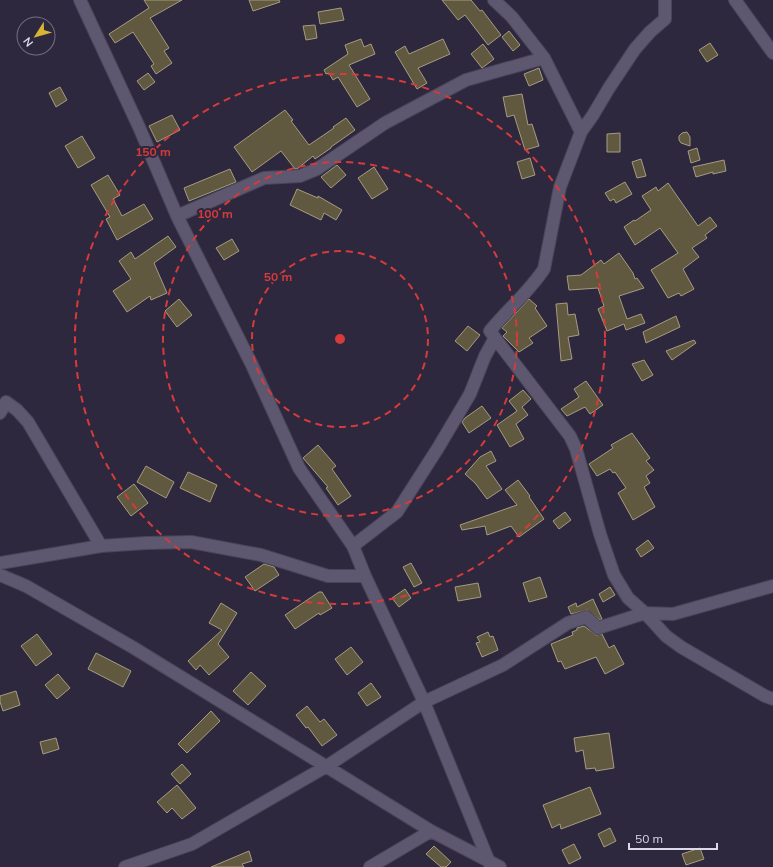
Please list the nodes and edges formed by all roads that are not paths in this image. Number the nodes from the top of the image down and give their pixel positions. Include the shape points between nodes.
1 (80, 0) edge
2 (494, 0) edge
3 (665, 0) edge
4 (736, 0) edge
5 (773, 53) edge
6 (544, 58) junction
7 (581, 132) junction
8 (177, 216) junction
9 (495, 338) junction
10 (0, 413) edge
11 (101, 546) junction
12 (353, 546) junction
13 (0, 563) edge
14 (0, 574) edge
15 (364, 576) junction
16 (773, 586) edge
17 (645, 613) junction
18 (773, 699) edge
19 (424, 702) junction
20 (327, 766) junction
21 (431, 830) junction
22 (493, 866) edge
23 (125, 867) edge
24 (370, 867) edge

1 - 8 street
2 - 6 street via 512,17
3 - 7 street via 665,19 635,49
4 - 5 street
6 - 7 street
6 - 8 street via 466,80 385,123 317,169 300,176 264,178
7 - 9 street via 560,187 544,269 490,332
8 - 12 street via 252,366 299,468
9 - 12 street via 470,394 397,512
9 - 17 street via 570,436 580,460 614,574 628,598
10 - 11 street via 6,402 28,422
11 - 13 street
11 - 15 street via 190,542 261,555 328,576
12 - 15 street
14 - 20 street via 26,586 134,648
15 - 19 street
16 - 17 street via 673,614
17 - 18 street via 666,636 681,647
17 - 19 street via 598,628 586,617 568,623 504,665
19 - 20 street
19 - 22 street
20 - 21 street
20 - 23 street via 192,844
21 - 22 street
21 - 24 street

